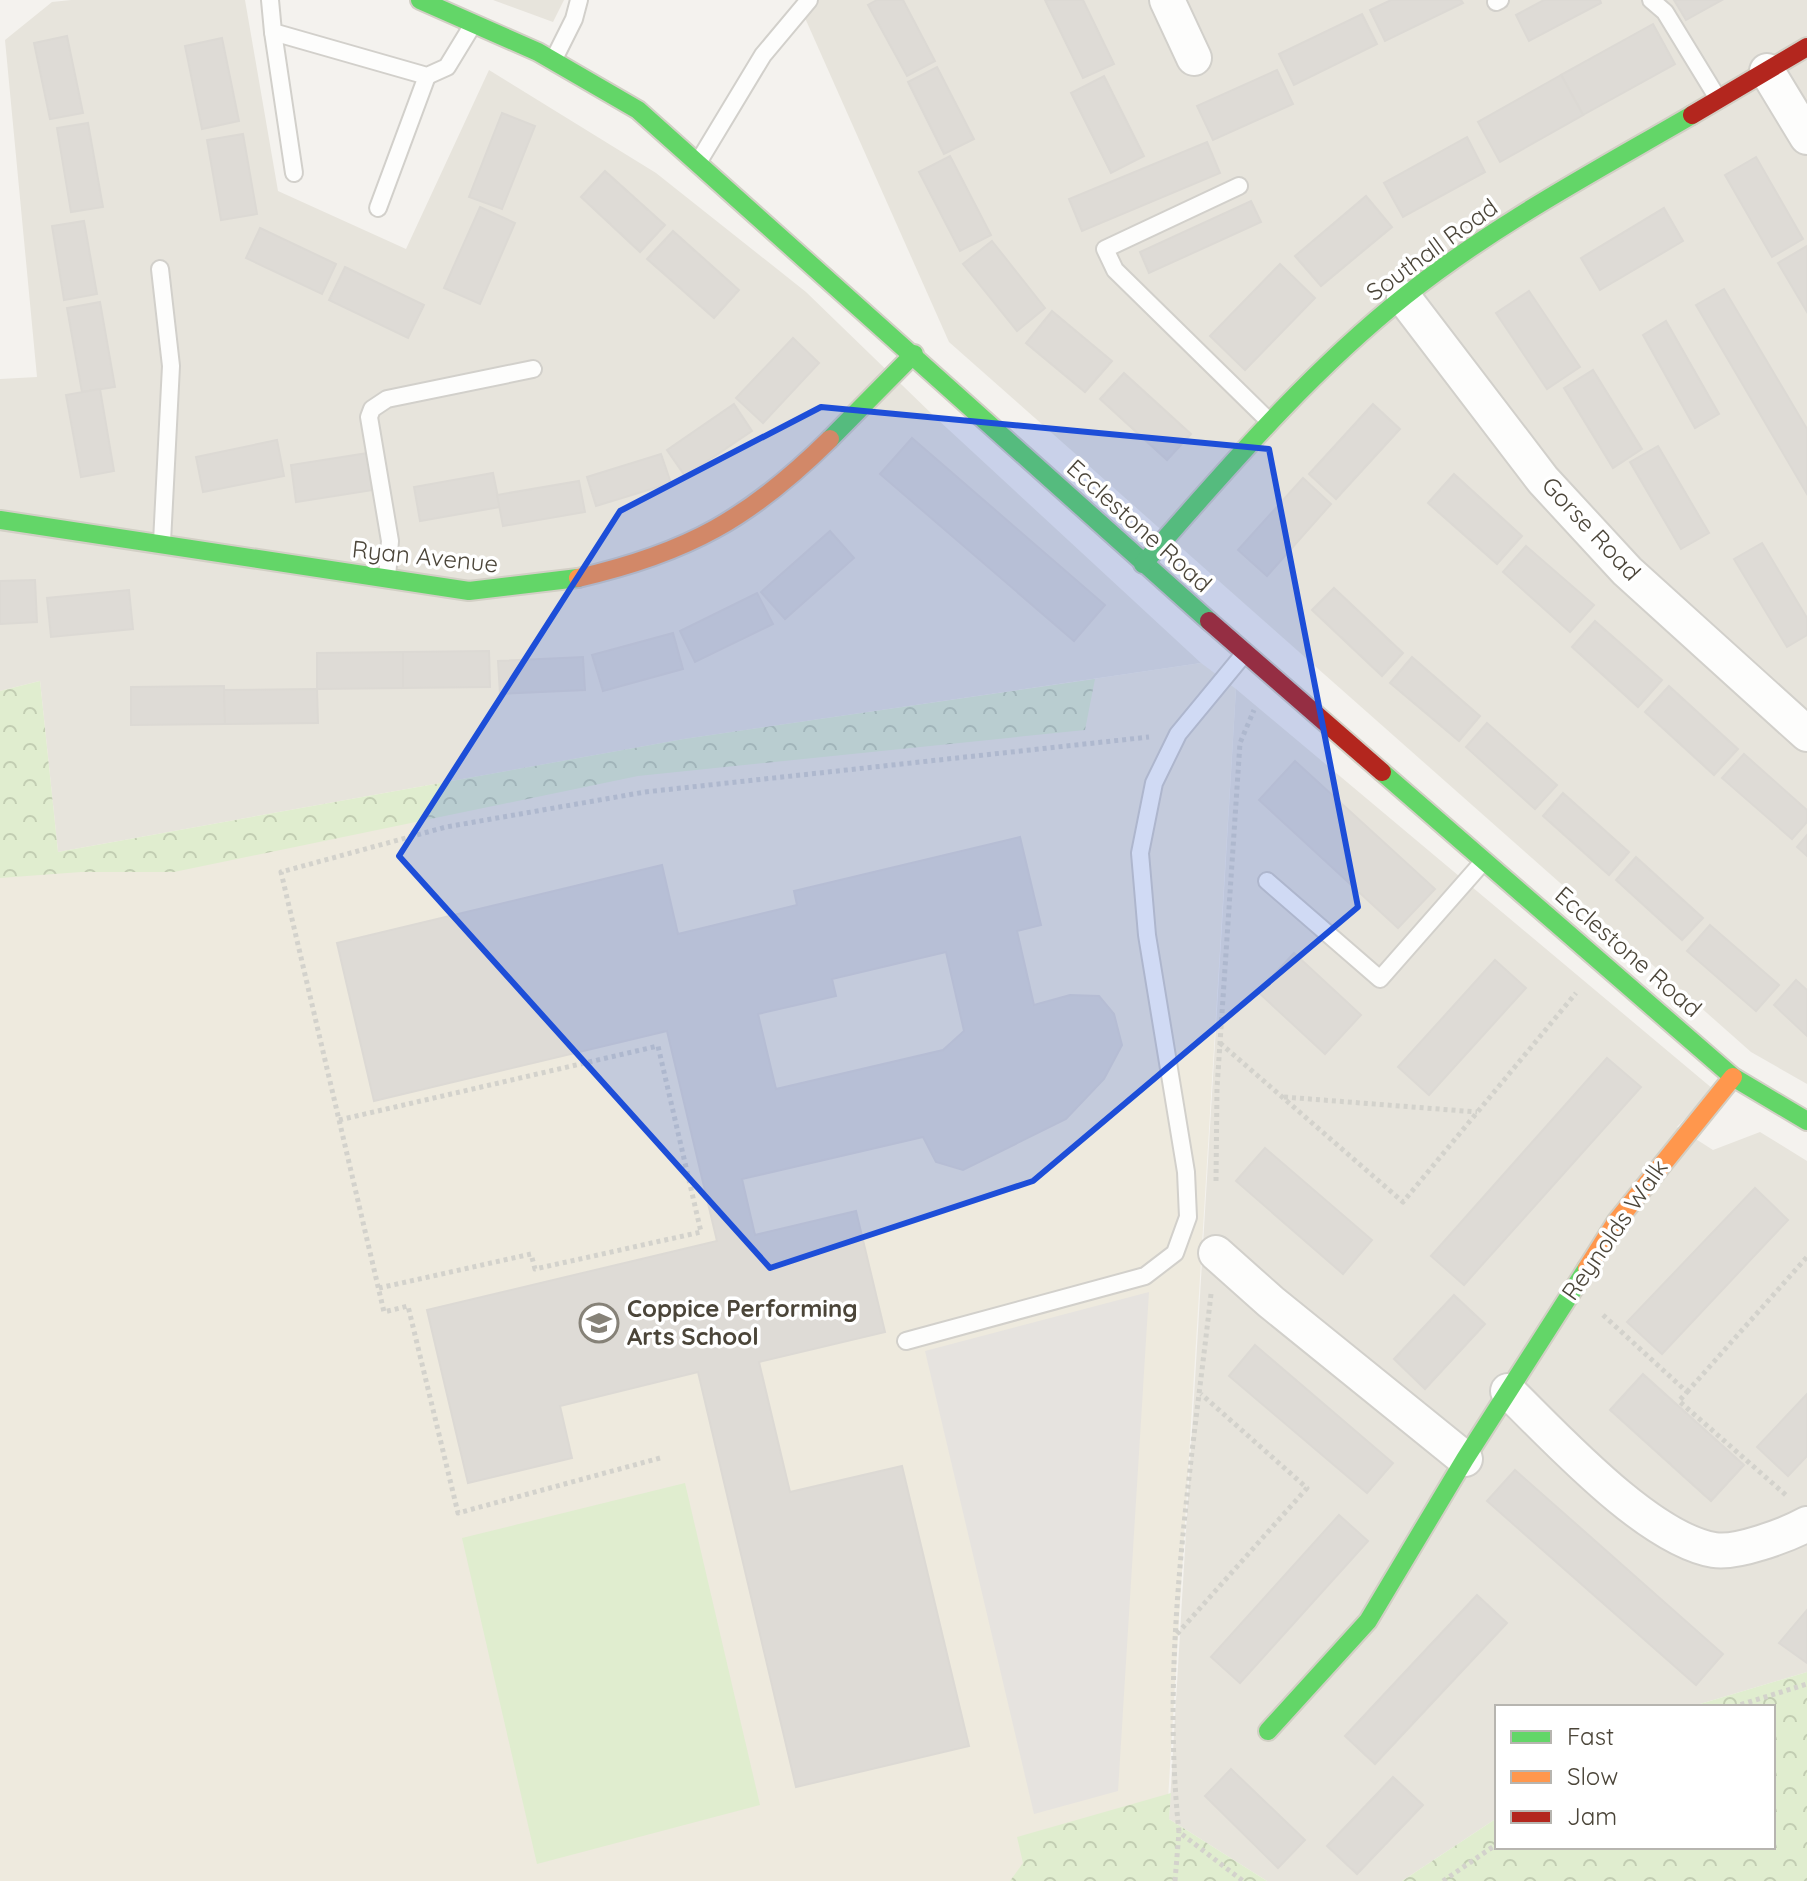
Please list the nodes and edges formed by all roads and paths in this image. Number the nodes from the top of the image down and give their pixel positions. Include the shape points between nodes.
1 (270, 0) edge
2 (420, 0) edge
3 (579, 0) edge
4 (809, 0) edge
5 (1167, 0) edge
6 (1651, 0) edge
7 (475, 22) junction
8 (273, 32) junction
9 (1807, 47) edge
10 (1194, 58) dead end
11 (553, 61) junction
12 (1767, 71) junction
13 (427, 76) junction
14 (1717, 98) junction
15 (1807, 137) edge
16 (699, 162) junction
17 (294, 173) dead end
18 (1239, 186) dead end
19 (378, 208) dead end
20 (160, 269) dead end
21 (1404, 298) junction
22 (914, 354) junction
23 (533, 369) dead end
24 (1270, 422) junction
25 (0, 520) edge
26 (161, 545) junction
27 (1143, 564) junction
28 (386, 579) junction
29 (1245, 652) junction
30 (1178, 734) junction
31 (1807, 734) edge
32 (1486, 859) junction
33 (1267, 881) dead end
34 (1602, 961) junction
35 (1220, 1042) dead end
36 (1733, 1077) junction
37 (1283, 1097) junction
38 (1477, 1112) junction
39 (339, 1120) junction
40 (1807, 1121) edge
41 (1216, 1253) dead end
42 (1807, 1257) edge
43 (1573, 1287) junction
44 (379, 1288) junction
45 (906, 1341) dead end
46 (1508, 1391) junction
47 (1687, 1392) junction
48 (1200, 1394) dead end
49 (660, 1458) dead end
50 (1465, 1459) junction
51 (1801, 1514) edge
52 (1177, 1634) dead end
53 (1807, 1684) edge
54 (1739, 1705) edge
55 (1268, 1731) dead end
56 (1179, 1832) dead end
57 (1495, 1845) edge
58 (1175, 1881) edge
59 (1443, 1881) edge

1 - 8 lane
2 - 7 street, Ecclestone Road
3 - 11 lane
4 - 16 lane via 763,55
5 - 10 street
6 - 14 lane via 1665,12
7 - 11 street, Ecclestone Road
7 - 13 lane via 447,67
8 - 13 lane
8 - 17 lane
9 - 12 street, Southall Road
11 - 16 street, Ecclestone Road via 638,110
12 - 14 street, Southall Road
12 - 15 street
13 - 19 lane
14 - 21 street, Southall Road via 1492,232
16 - 22 street, Ecclestone Road
18 - 24 lane via 1105,249 1115,270
20 - 26 lane via 171,366
21 - 24 street, Southall Road via 1357,336
21 - 31 street, Gorse Road via 1543,480 1627,571
22 - 27 street, Ecclestone Road
22 - 28 street, Ryan Avenue via 771,492 706,538 520,590 469,591
23 - 28 lane via 387,399 372,409 369,417 390,541
24 - 27 street, Southall Road
25 - 26 street, Ryan Avenue
26 - 28 street, Ryan Avenue
27 - 29 street, Ecclestone Road
29 - 30 lane
29 - 32 street, Ecclestone Road
30 - 39 path via 645,792 446,827 281,872
30 - 45 lane via 1154,783 1140,853 1147,935 1186,1172 1188,1217 1175,1253 1145,1276
32 - 33 lane via 1380,979
32 - 34 street, Ecclestone Road
34 - 36 street, Ecclestone Road
34 - 38 path
35 - 37 path
36 - 40 street, Ecclestone Road
36 - 43 street, Reynolds Walk via 1626,1210
37 - 38 path
37 - 38 path via 1403,1202
39 - 44 path
39 - 44 path via 658,1046 701,1232 535,1269 531,1254
41 - 50 street
42 - 47 path
43 - 46 street, Reynolds Walk
43 - 47 path
44 - 49 path via 384,1312 408,1306 458,1513
46 - 50 street, Reynolds Walk
46 - 51 street via 1608,1487 1680,1539 1716,1551 1783,1536
47 - 51 path via 1679,1401
48 - 52 path via 1307,1488
50 - 55 street, Reynolds Walk via 1368,1621
53 - 54 path
56 - 58 path
57 - 59 path

